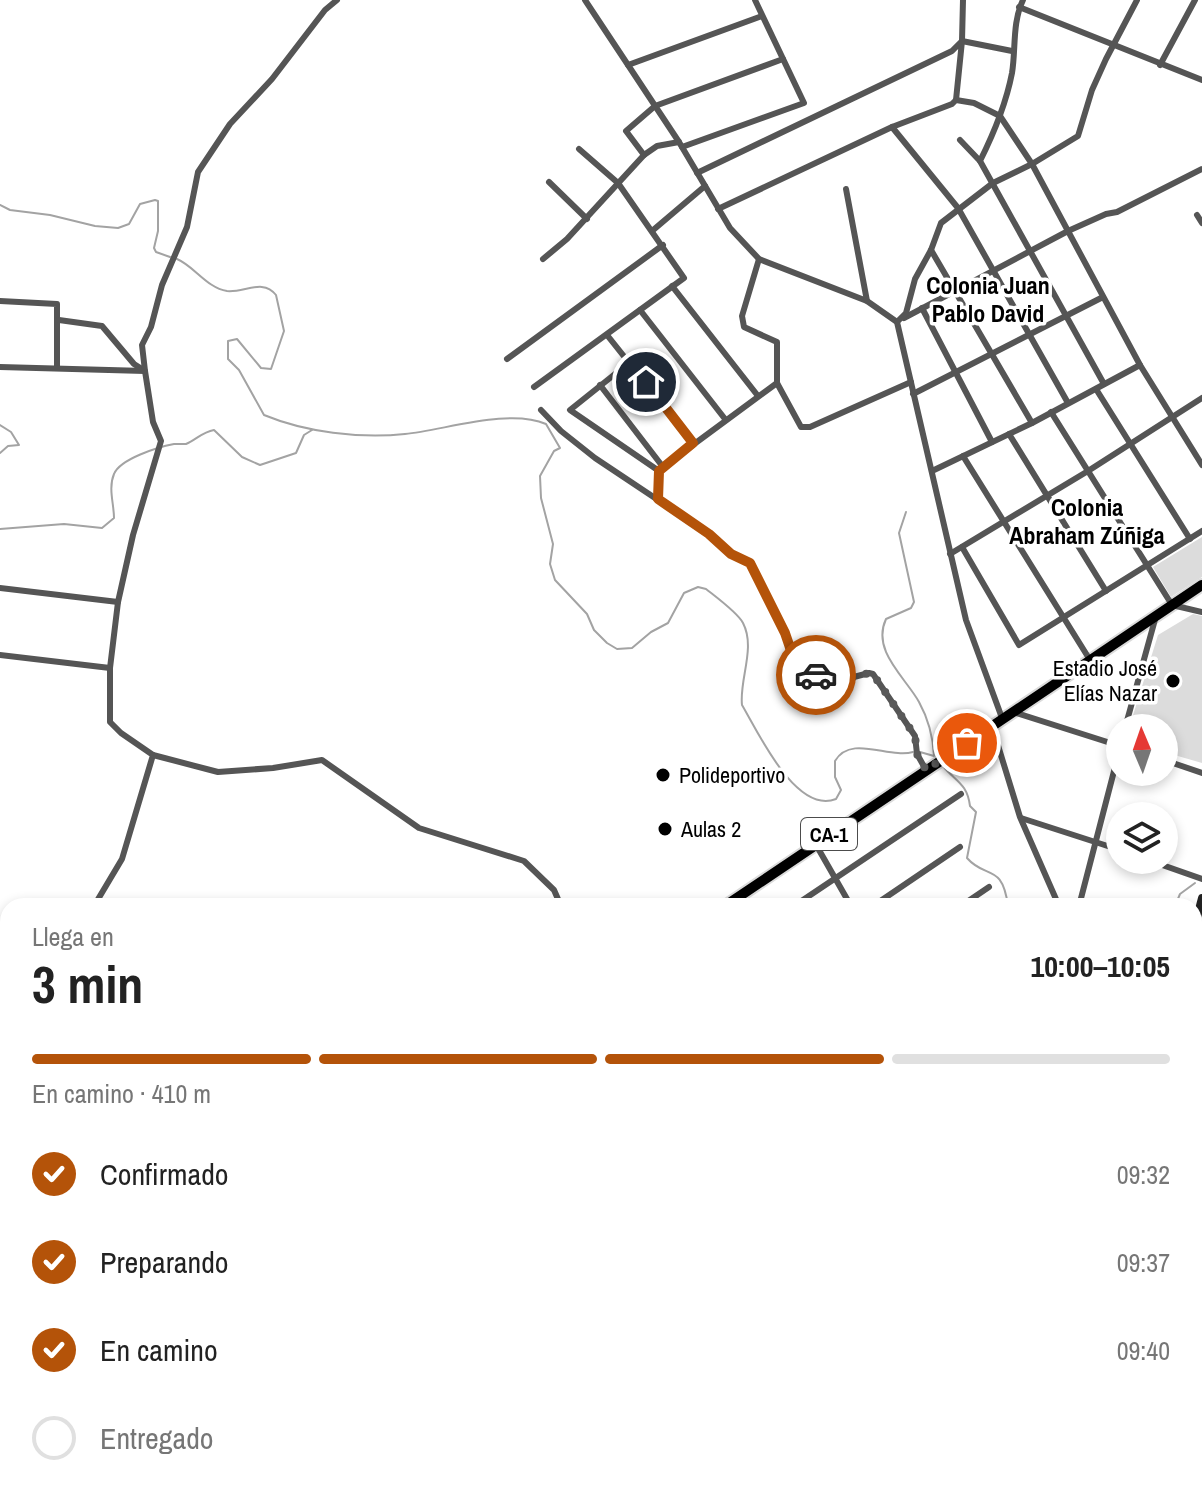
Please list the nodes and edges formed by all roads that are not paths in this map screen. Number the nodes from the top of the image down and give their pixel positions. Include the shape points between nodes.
1 (337, 0) edge
2 (585, 0) edge
3 (755, 0) edge
4 (963, 0) edge
5 (1023, 0) edge
6 (1137, 0) edge
7 (1195, 0) edge
8 (1019, 7) junction
9 (762, 16) junction
10 (962, 41) junction
11 (1113, 46) junction
12 (1012, 51) junction
13 (783, 59) junction
14 (628, 65) junction
15 (1160, 65) junction
16 (1202, 80) edge
17 (956, 100) junction
18 (655, 106) junction
19 (1000, 116) junction
20 (892, 127) junction
21 (960, 140) dead end
22 (681, 145) junction
23 (579, 149) dead end
24 (644, 155) junction
25 (980, 161) junction
26 (1032, 164) junction
27 (1202, 169) edge
28 (697, 173) junction
29 (549, 182) dead end
30 (618, 183) junction
31 (993, 183) junction
32 (705, 186) junction
33 (846, 189) dead end
34 (958, 208) junction
35 (718, 209) junction
36 (1197, 215) dead end
37 (587, 219) junction
38 (1202, 223) edge
39 (652, 231) junction
40 (1068, 231) junction
41 (663, 245) junction
42 (931, 250) junction
43 (1032, 251) junction
44 (543, 259) dead end
45 (759, 259) junction
46 (995, 271) junction
47 (672, 286) junction
48 (955, 290) junction
49 (1103, 297) junction
50 (0, 301) edge
51 (867, 301) junction
52 (922, 308) junction
53 (640, 310) junction
54 (1068, 315) junction
55 (59, 320) junction
56 (897, 322) junction
57 (1031, 334) junction
58 (607, 335) junction
59 (993, 353) junction
60 (507, 359) dead end
61 (630, 362) junction
62 (1140, 365) junction
63 (0, 367) edge
64 (57, 367) junction
65 (145, 371) junction
66 (955, 372) junction
67 (911, 382) junction
68 (777, 383) junction
69 (1104, 384) junction
70 (600, 385) junction
71 (534, 387) dead end
72 (1096, 389) junction
73 (913, 394) junction
74 (758, 396) junction
75 (1202, 398) edge
76 (1068, 403) junction
77 (541, 410) dead end
78 (1051, 412) junction
79 (1173, 417) junction
80 (725, 419) junction
81 (1032, 423) junction
82 (1009, 434) junction
83 (992, 442) junction
84 (693, 443) junction
85 (1131, 445) junction
86 (963, 456) junction
87 (1202, 465) edge
88 (661, 469) junction
89 (932, 471) junction
90 (1088, 471) junction
91 (1046, 497) junction
92 (658, 499) junction
93 (1005, 522) junction
94 (1202, 531) edge
95 (1190, 539) junction
96 (962, 547) junction
97 (950, 554) junction
98 (1147, 565) junction
99 (1202, 585) edge
100 (0, 588) edge
101 (1106, 591) junction
102 (118, 602) junction
103 (1172, 605) junction
104 (1202, 612) edge
105 (1156, 616) junction
106 (1063, 617) junction
107 (0, 655) edge
108 (1090, 660) junction
109 (110, 668) junction
110 (1013, 712) junction
111 (1129, 714) edge
112 (1002, 718) junction
113 (992, 726) junction
114 (1106, 742) edge
115 (153, 755) junction
116 (934, 764) junction
117 (1178, 765) edge
118 (1202, 773) edge
119 (1110, 786) edge
120 (961, 794) dead end
121 (1020, 817) junction
122 (1096, 842) junction
123 (815, 843) junction
124 (1106, 845) edge
125 (960, 847) dead end
126 (1178, 871) edge
127 (834, 878) junction
128 (1202, 879) edge
129 (989, 887) dead end
130 (99, 898) edge
131 (558, 898) edge
132 (736, 898) edge
133 (805, 898) edge
134 (846, 898) edge
135 (885, 898) edge
136 (973, 898) edge
137 (1055, 898) edge
138 (1081, 898) edge

1 - 65 street via 230,124 198,172 187,227 142,345
2 - 14 street
3 - 9 street
4 - 10 street
5 - 8 street
6 - 11 street
7 - 15 street
8 - 11 street
8 - 12 street
9 - 13 street
9 - 14 street
10 - 12 street
10 - 17 street
10 - 28 street via 952,51
11 - 15 street
11 - 26 street via 1078,136
12 - 19 street
13 - 18 street
13 - 22 street via 804,103
14 - 18 street
15 - 16 street
17 - 19 street
17 - 20 street
18 - 22 street
18 - 24 street via 626,131
19 - 25 street
19 - 26 street
20 - 34 street
20 - 35 street
21 - 25 street
22 - 24 street via 657,146
22 - 28 street
23 - 30 street
24 - 30 street
25 - 31 street
26 - 31 street
26 - 40 street
27 - 40 street
28 - 32 street
29 - 37 street
30 - 37 street
30 - 39 street
31 - 34 street
31 - 43 street
32 - 35 street
32 - 39 street
33 - 51 street
34 - 42 street via 941,223
34 - 46 street
35 - 45 street
36 - 38 street
37 - 44 street
39 - 41 street
40 - 43 street
40 - 49 street
41 - 47 street via 684,278
41 - 60 street
42 - 48 street
42 - 56 street via 915,279 906,313
43 - 46 street
43 - 54 street
45 - 51 street
45 - 68 street via 742,316 744,327 777,342
46 - 48 street
46 - 57 street
47 - 53 street
47 - 74 street
48 - 52 street
48 - 59 street
49 - 54 street
49 - 62 street
50 - 55 street via 57,304
51 - 56 street
52 - 56 street
52 - 66 street
53 - 58 street
53 - 80 street
54 - 57 street
54 - 69 street
55 - 64 street
55 - 65 street via 102,326
56 - 67 street
57 - 59 street
57 - 76 street
58 - 61 street
58 - 71 street
59 - 66 street
59 - 81 street
61 - 70 street
61 - 84 street
62 - 69 street
62 - 79 street
63 - 64 street
64 - 65 street
65 - 102 street via 161,441
66 - 73 street
66 - 83 street
67 - 68 street via 805,429
67 - 73 street
68 - 74 street
69 - 72 street
70 - 88 street
70 - 88 street via 570,410
72 - 76 street
72 - 85 street
73 - 89 street
74 - 80 street
75 - 79 street
76 - 78 street
77 - 92 street via 595,458
78 - 81 street
78 - 90 street
79 - 85 street
79 - 87 street
80 - 84 street
81 - 82 street
82 - 83 street
82 - 91 street
83 - 86 street
84 - 88 street
85 - 90 street
85 - 95 street
86 - 89 street
86 - 93 street
88 - 92 street
89 - 97 street
90 - 91 street
90 - 98 street
91 - 93 street
91 - 101 street
92 - 116 street via 750,563 800,677 842,667 850,678 873,674 915,736 917,754
93 - 96 street
93 - 106 street
94 - 95 street
95 - 98 street
96 - 97 street
96 - 106 street via 1019,645
97 - 112 street via 969,629
98 - 101 street
98 - 103 street
99 - 103 highway, CA-1
100 - 102 street
101 - 106 street
102 - 109 street
103 - 104 street
103 - 105 highway, CA-1
105 - 108 highway, CA-1
105 - 111 street
106 - 108 street
107 - 109 street
108 - 110 highway, CA-1
109 - 115 street via 110,722
110 - 112 highway, CA-1
110 - 114 street
112 - 113 highway, CA-1
113 - 116 highway, CA-1
113 - 121 street
115 - 130 street via 122,859
115 - 131 street via 218,772 322,760 419,828 524,861
116 - 123 highway, CA-1
117 - 118 street
119 - 122 street
120 - 127 street
121 - 122 street
121 - 137 street
122 - 124 street
122 - 138 street
123 - 127 street
123 - 132 highway, CA-1
125 - 135 street
126 - 128 street
127 - 133 street
127 - 134 street
129 - 136 street

